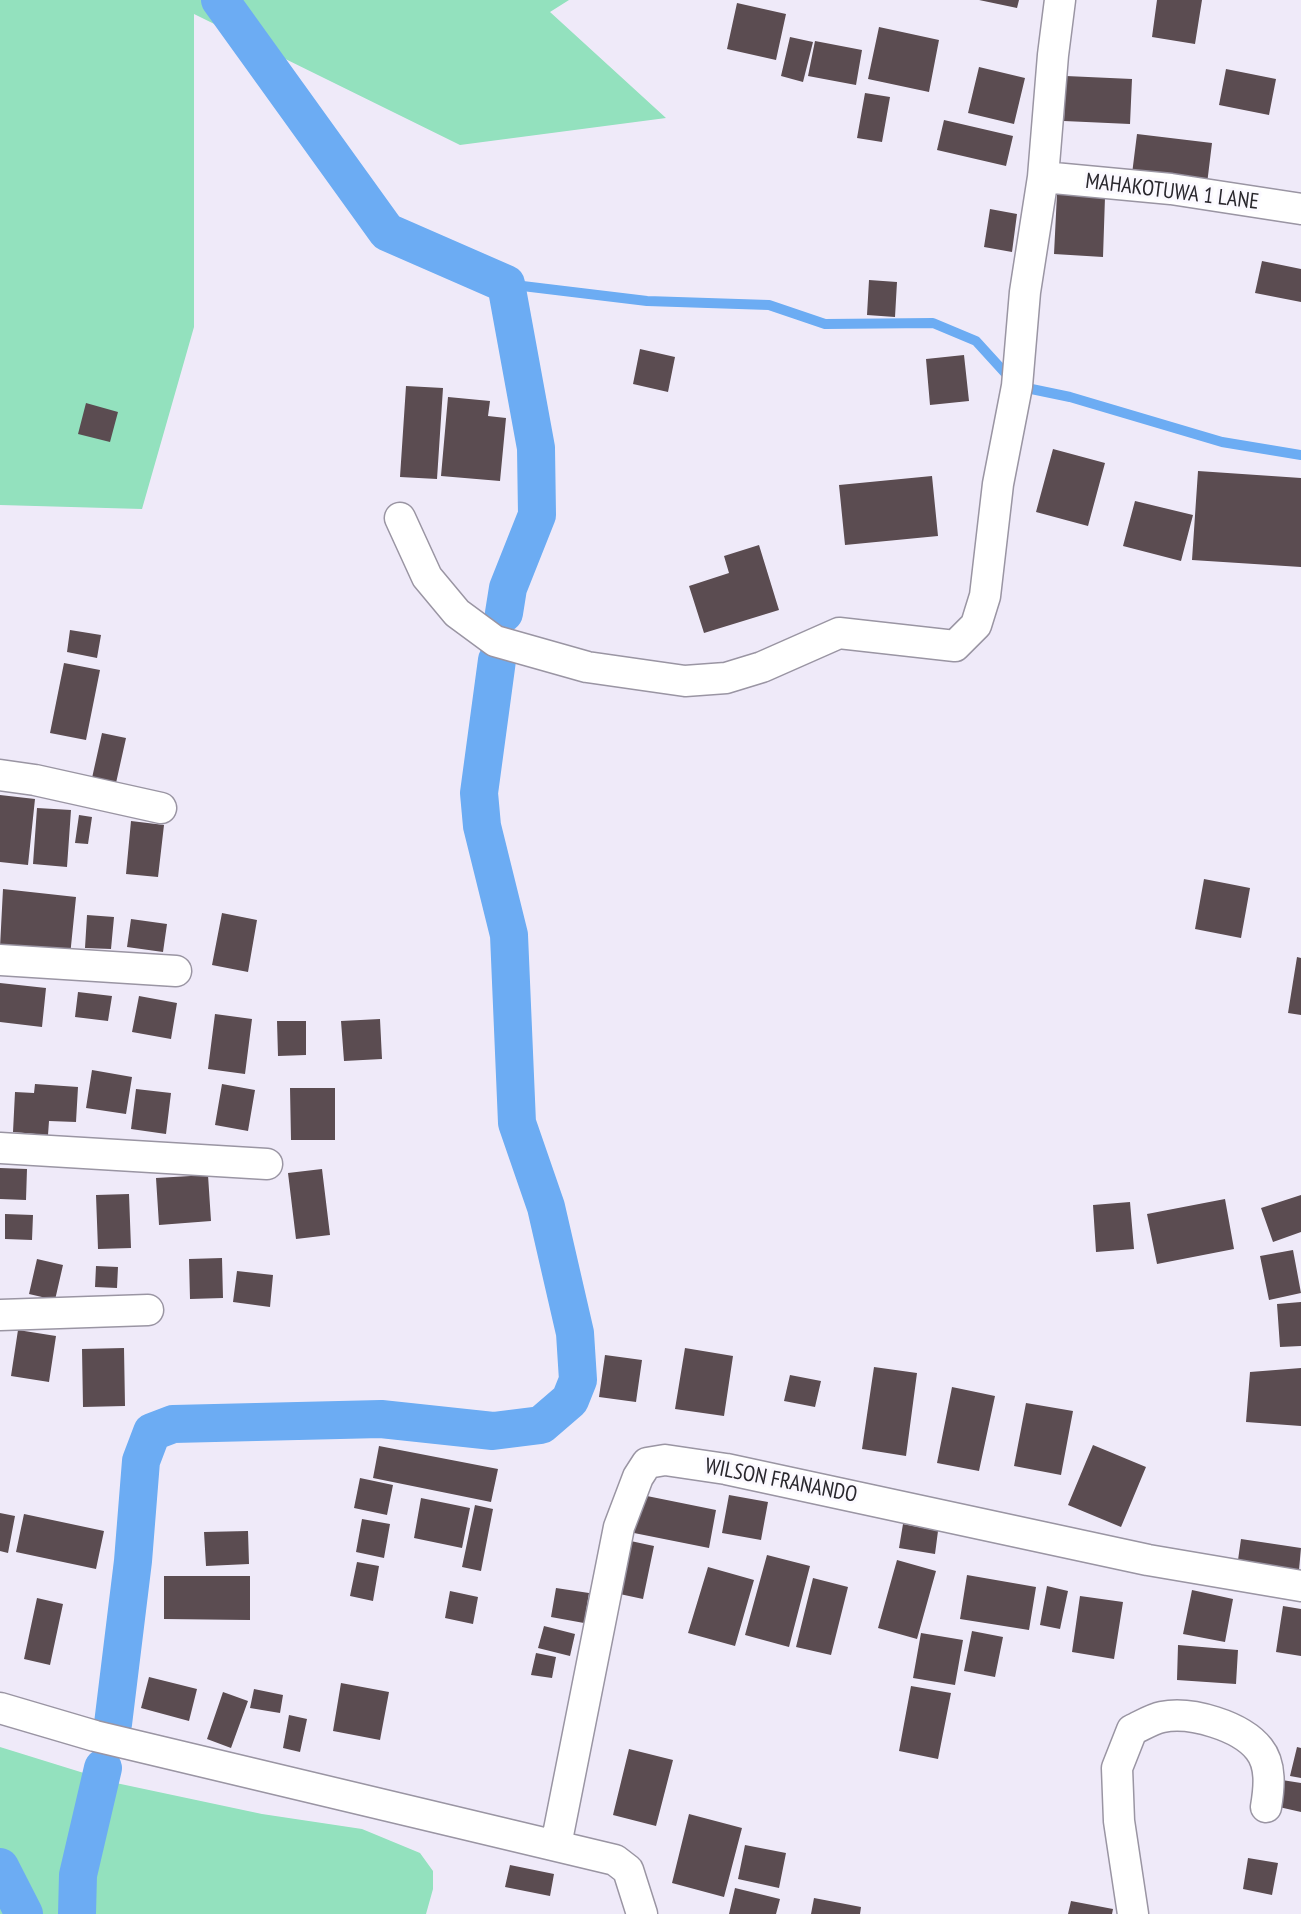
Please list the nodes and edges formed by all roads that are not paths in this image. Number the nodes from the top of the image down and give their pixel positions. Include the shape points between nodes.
1 (1060, 0) edge
2 (1043, 177) junction
3 (1301, 208) edge
4 (400, 518) dead end
5 (0, 775) edge
6 (161, 808) dead end
7 (0, 960) edge
8 (176, 971) dead end
9 (0, 1148) edge
10 (267, 1164) dead end
11 (148, 1310) dead end
12 (0, 1315) edge
13 (1301, 1586) edge
14 (0, 1708) edge
15 (1266, 1807) dead end
16 (556, 1845) junction
17 (640, 1913) edge
18 (1133, 1914) edge

1 - 2 street
2 - 3 street, MAHAKOTUWA 1 LANE via 1171,189
2 - 4 street via 1025,292 1017,386 998,484 986,596 976,625 955,645 839,633 762,667 726,678 685,681 587,667 495,641 457,613 427,577
5 - 6 street
7 - 8 street
9 - 10 street
11 - 12 street
13 - 16 street, WILSON FRANANDO via 1071,1544 726,1469 665,1460 646,1463 619,1527
14 - 16 street via 94,1737
15 - 18 street via 1270,1782 1260,1750 1236,1730 1202,1719 1162,1717 1132,1730 1117,1768 1119,1821
16 - 17 street via 615,1860 628,1870

